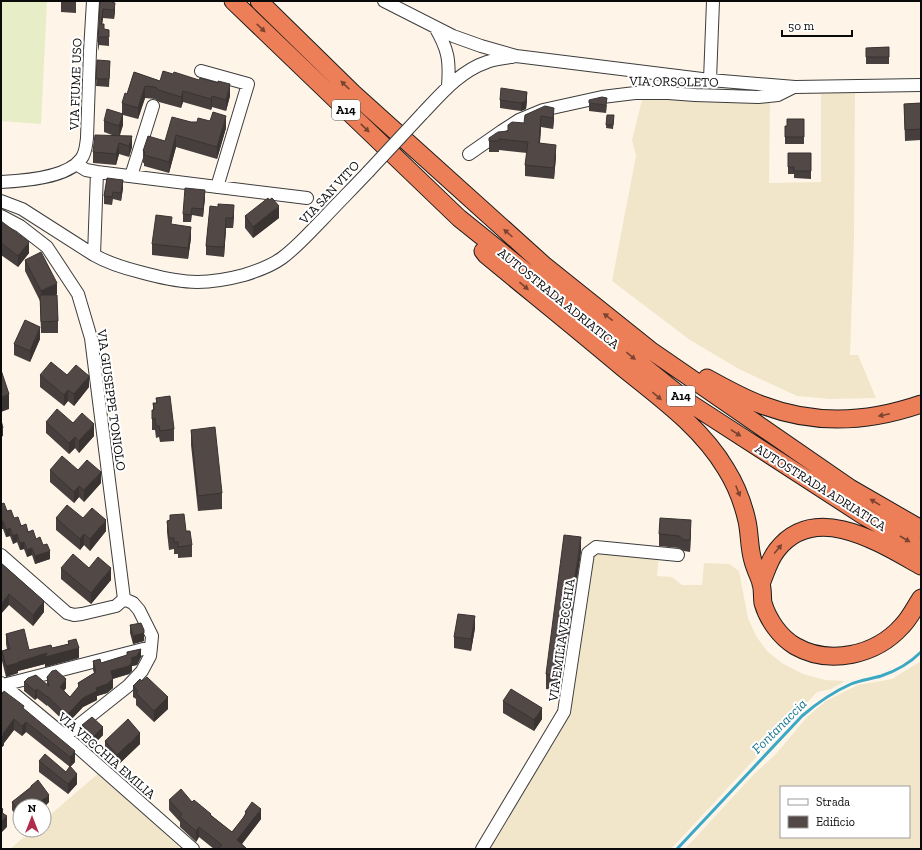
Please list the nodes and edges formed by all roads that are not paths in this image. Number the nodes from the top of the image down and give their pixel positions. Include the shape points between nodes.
1 (93, 1) edge
2 (233, 1) edge
3 (258, 1) edge
4 (384, 1) edge
5 (713, 1) edge
6 (435, 27) junction
7 (516, 56) junction
8 (201, 71) dead end
9 (710, 80) junction
10 (921, 85) edge
11 (448, 86) junction
12 (795, 87) junction
13 (153, 106) dead end
14 (469, 154) dead end
15 (76, 164) junction
16 (97, 172) junction
17 (131, 176) junction
18 (1, 182) edge
19 (217, 187) junction
20 (307, 198) dead end
21 (1, 201) edge
22 (1, 216) edge
23 (459, 218) junction
24 (94, 255) junction
25 (650, 350) junction
26 (921, 404) edge
27 (921, 529) edge
28 (921, 548) edge
29 (678, 554) dead end
30 (1, 555) edge
31 (921, 566) edge
32 (761, 584) junction
33 (921, 598) edge
34 (124, 599) junction
35 (151, 647) junction
36 (2, 684) edge
37 (65, 736) junction
38 (193, 849) edge
39 (482, 849) edge

1 - 15 street, VIA FIUME USO via 86,149 82,159
2 -> 23 highway, AUTOSTRADA ADRIATICA / A14
25 -> 3 highway, AUTOSTRADA ADRIATICA / A14 via 545,266 353,93
4 - 6 street
5 - 9 street
6 - 7 street, VIA ORSOLETO via 474,44
6 - 11 street via 447,51 450,67
7 - 9 street, VIA ORSOLETO
7 - 11 street, VIA ORSOLETO via 488,62 467,71
8 - 19 street via 248,84
9 - 12 street, VIA ORSOLETO
10 - 12 street, VIA ORSOLETO
11 - 24 street, VIA SAN VITO, bridge via 297,246 281,259 259,271 202,283 178,281 121,267
12 - 14 street, VIA ORSOLETO via 778,95 758,97 668,92 602,97 543,110 519,120
13 - 17 street
15 - 16 street via 86,170
15 - 18 street via 56,174 24,181
16 - 17 street
16 - 24 street
17 - 19 street
19 - 20 street
21 - 24 street, VIA SAN VITO via 22,210
22 - 34 street, VIA GIUSEPPE TONIOLO via 20,226 47,247 78,294 91,338
23 -> 28 highway, AUTOSTRADA ADRIATICA / A14 via 688,402 864,516
23 -> 32 highway via 486,255 677,412 708,444 726,468 739,494 747,521 753,562
26 -> 25 highway via 878,417 856,419 800,416 772,409 745,398
27 -> 25 highway, AUTOSTRADA ADRIATICA / A14 via 850,488
29 - 39 street, VIA EMILIA VECCHIA via 596,547 588,553 564,712
30 - 34 street via 67,613 82,614 116,606
32 -> 31 highway via 771,560 782,545 799,533 817,528 838,528 861,535
32 - 33 highway via 764,604 776,628 794,645 827,656 859,653 878,645 903,625
34 - 35 street via 133,603 138,610 152,636
35 - 36 street
35 - 37 street via 150,656 142,671 128,686
36 - 37 street, VIA VECCHIA EMILIA
37 - 38 street, VIA VECCHIA EMILIA

